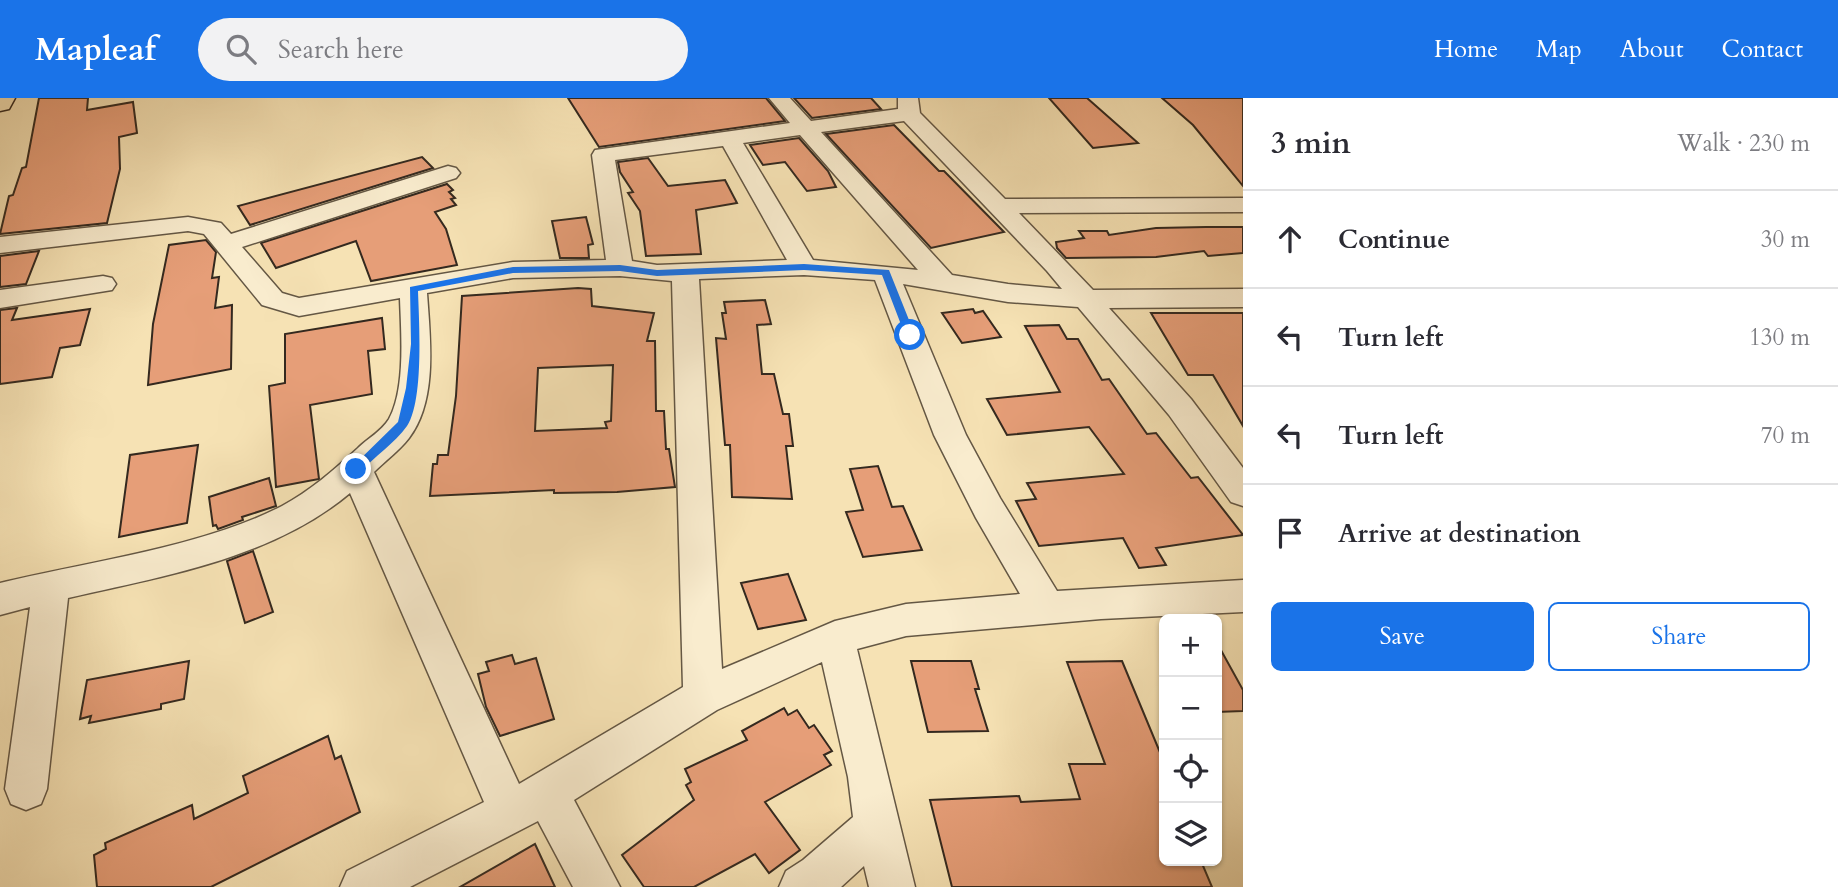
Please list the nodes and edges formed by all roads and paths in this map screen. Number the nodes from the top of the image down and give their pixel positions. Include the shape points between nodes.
1 (3, 98) edge
2 (779, 98) edge
3 (0, 104) edge
4 (909, 106) edge
5 (803, 127) junction
6 (729, 137) junction
7 (448, 173) dead end
8 (1243, 205) edge
9 (999, 206) junction
10 (225, 244) junction
11 (0, 245) edge
12 (804, 267) junction
13 (620, 268) junction
14 (685, 272) junction
15 (885, 272) junction
16 (943, 282) junction
17 (103, 284) dead end
18 (413, 289) junction
19 (1243, 298) edge
20 (0, 299) edge
21 (1083, 299) junction
22 (356, 469) junction
23 (1243, 492) edge
24 (51, 586) junction
25 (1243, 596) edge
26 (0, 599) edge
27 (1048, 608) junction
28 (835, 638) junction
29 (703, 697) junction
30 (26, 789) dead end
31 (528, 803) junction
32 (876, 826) junction
33 (363, 887) edge
34 (597, 887) edge
35 (802, 887) edge
36 (892, 887) edge

1 - 3 main road
2 - 5 street
4 - 5 street via 827,126
4 - 9 street
5 - 6 street
5 - 16 street
6 - 12 street
6 - 13 street via 603,155
7 - 10 street
8 - 9 street
9 - 21 street
10 - 11 street via 212,228 188,224
10 - 18 street via 272,299 299,307
12 - 14 street
12 - 15 street
13 - 14 street
13 - 18 street via 513,270
14 - 29 street
15 - 16 street
15 - 27 street via 950,435
16 - 21 street
17 - 20 street
18 - 22 street via 416,344 403,423
19 - 21 street
21 - 23 street via 1180,407
22 - 24 street via 313,504 268,528 190,553
22 - 31 street
24 - 26 street
24 - 30 street
25 - 27 street
27 - 28 street via 906,620
28 - 29 street
28 - 32 street via 869,777
29 - 31 street
31 - 33 street
31 - 34 street
32 - 35 street
32 - 36 street

